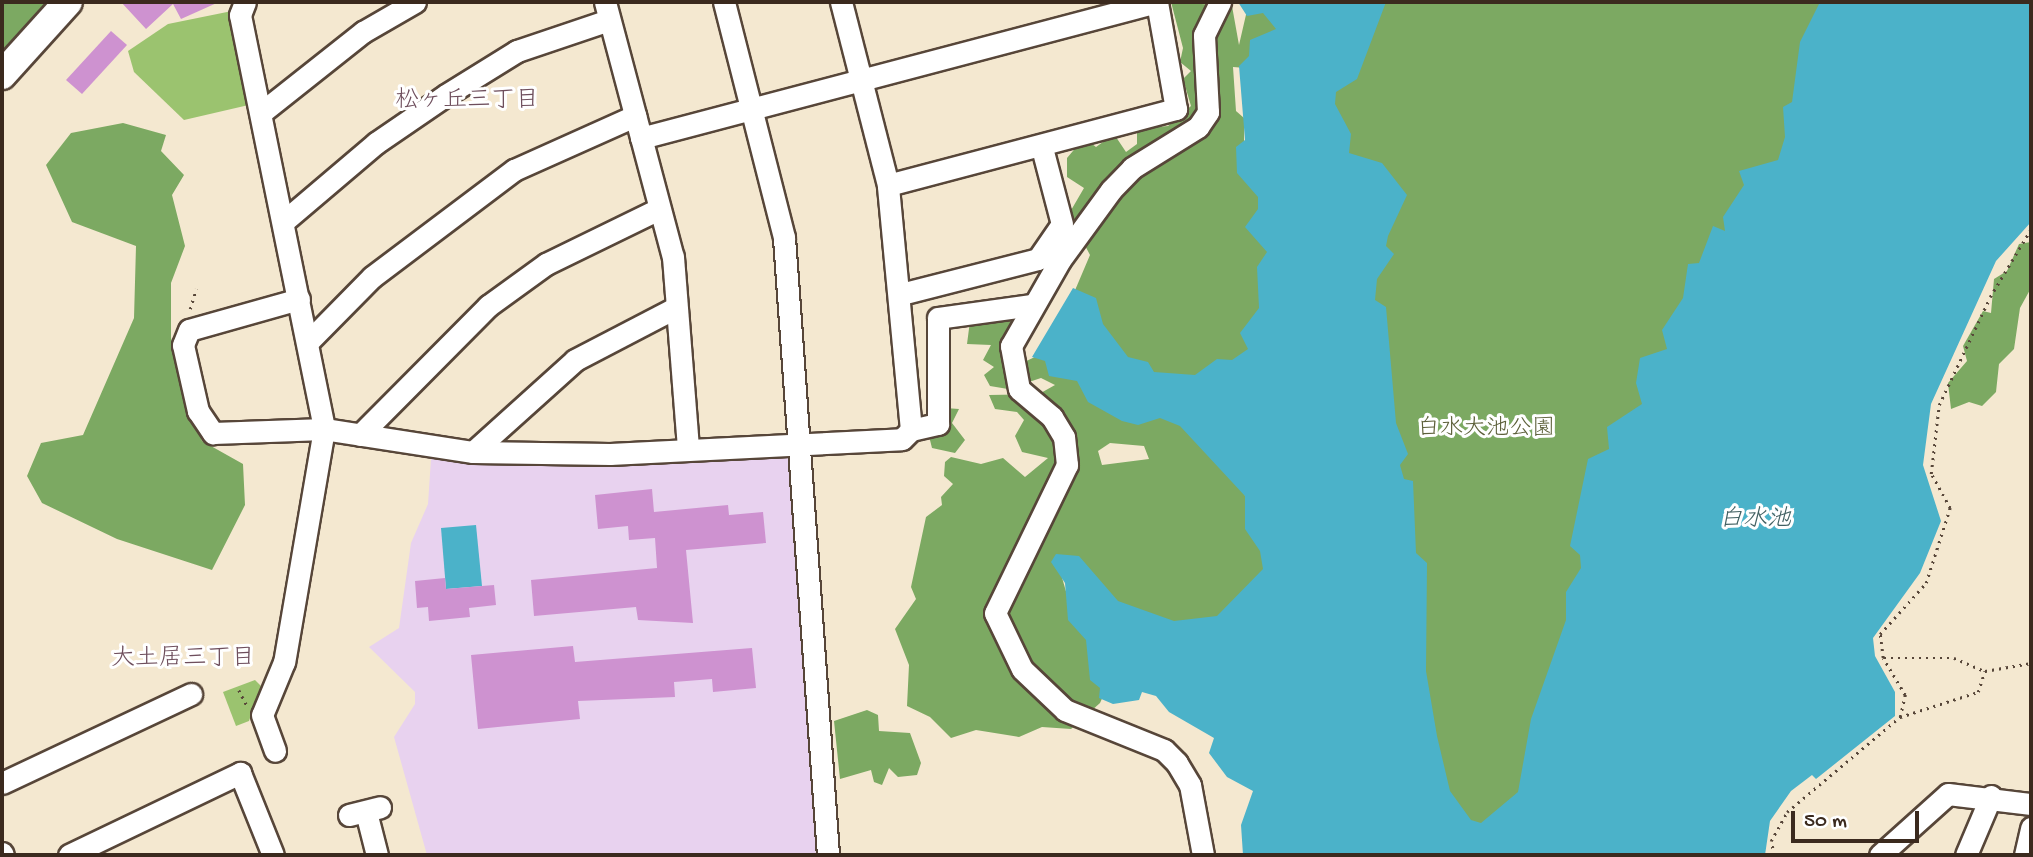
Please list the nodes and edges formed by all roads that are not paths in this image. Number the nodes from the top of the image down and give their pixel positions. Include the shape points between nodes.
1 (68, 2) edge
2 (245, 2) edge
3 (415, 2) edge
4 (724, 2) edge
5 (841, 2) edge
6 (1157, 2) edge
7 (1220, 2) edge
8 (607, 11) edge
9 (2, 75) edge
10 (862, 82) junction
11 (753, 110) junction
12 (262, 112) junction
13 (635, 116) junction
14 (641, 138) junction
15 (1042, 148) junction
16 (888, 185) junction
17 (659, 209) junction
18 (283, 222) junction
19 (901, 294) junction
20 (299, 299) junction
21 (1032, 305) junction
22 (676, 307) junction
23 (308, 342) junction
24 (324, 429) junction
25 (911, 430) junction
26 (360, 435) junction
27 (800, 444) junction
28 (688, 447) junction
29 (473, 452) junction
30 (191, 694) dead end
31 (275, 751) dead end
32 (2, 783) edge
33 (1991, 796) junction
34 (2031, 804) edge
35 (365, 811) dead end
36 (2031, 828) edge
37 (68, 855) edge
38 (273, 855) edge
39 (377, 855) edge
40 (828, 855) edge
41 (1203, 855) edge
42 (1880, 855) edge
43 (1966, 855) edge
44 (2025, 855) edge

1 - 9 main road
2 - 12 street via 240,15
3 - 12 street via 363,32
4 - 11 street
5 - 10 street
6 - 10 street
6 - 15 street via 1177,109
7 - 21 street via 1204,35 1208,112 1198,127 1111,190
8 - 13 street
8 - 18 street via 517,51 446,95 376,143
10 - 11 street
10 - 16 street
11 - 14 street
11 - 27 street via 784,238
12 - 18 street
13 - 14 street
13 - 23 street via 514,170 372,277
14 - 17 street
15 - 16 street
15 - 19 street via 1062,224 1038,259
16 - 19 street
17 - 22 street via 673,257
17 - 26 street via 547,264 488,306
18 - 20 street
19 - 25 street
20 - 23 street
20 - 24 street via 189,330 183,345 198,411 213,433
21 - 25 street via 938,318 937,425
21 - 41 street via 1012,345 1011,360 1019,389 1063,437 1067,465 995,612 999,632 1022,669 1065,709 1164,750 1177,764 1190,785
22 - 28 street
22 - 29 street via 575,360
23 - 24 street
24 - 26 street
24 - 31 street via 284,662 262,715
25 - 27 street via 902,439
26 - 29 street
27 - 28 street
27 - 40 street
28 - 29 street via 610,454
30 - 32 street
33 - 34 street
33 - 42 street via 1948,794
33 - 43 street
35 - 39 street
36 - 44 street
37 - 38 street via 240,773

